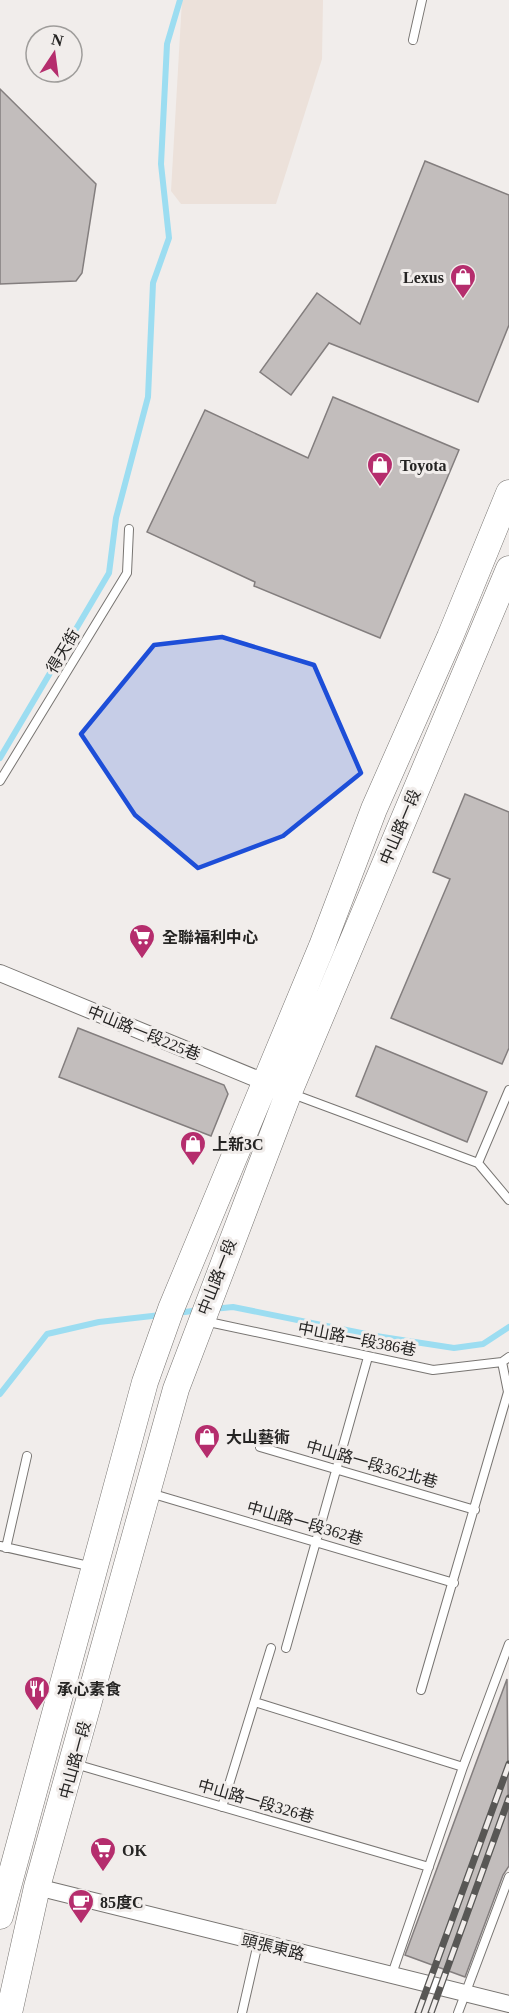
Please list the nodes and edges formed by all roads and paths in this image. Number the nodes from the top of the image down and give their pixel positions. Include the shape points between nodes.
1 (422, 0) edge
2 (413, 40) dead end
3 (509, 493) edge
4 (129, 529) dead end
5 (509, 569) edge
6 (0, 781) edge
7 (0, 973) edge
8 (264, 1082) junction
9 (509, 1090) edge
10 (289, 1092) junction
11 (478, 1163) junction
12 (509, 1200) edge
13 (201, 1321) junction
14 (368, 1357) junction
15 (506, 1359) edge
16 (260, 1447) dead end
17 (27, 1456) dead end
18 (336, 1469) junction
19 (147, 1492) junction
20 (475, 1510) junction
21 (316, 1542) junction
22 (3, 1547) edge
23 (96, 1568) junction
24 (454, 1583) junction
25 (509, 1644) edge
26 (271, 1648) dead end
27 (286, 1648) dead end
28 (421, 1690) dead end
29 (255, 1701) junction
30 (74, 1763) junction
31 (463, 1767) junction
32 (222, 1807) junction
33 (429, 1867) junction
34 (509, 1877) edge
35 (37, 1887) junction
36 (0, 1916) edge
37 (258, 1943) junction
38 (391, 1977) junction
39 (466, 1994) junction
40 (509, 2004) edge
41 (9, 2013) edge
42 (242, 2013) edge
43 (458, 2013) edge

1 - 2 lane
3 - 8 main road, 中山路一段 via 374,809
4 - 6 lane, 得天街 via 127,573
5 - 10 main road, 中山路一段
7 - 8 street, 中山路一段225巷
8 - 10 street, 中山路一段225巷
8 - 23 main road, 中山路一段 via 145,1382
9 - 11 lane
10 - 11 lane
10 - 13 main road, 中山路一段
11 - 12 lane
13 - 14 lane, 中山路一段386巷
13 - 19 main road, 中山路一段 via 176,1389
14 - 15 lane, 中山路一段386巷 via 433,1370
14 - 18 lane
15 - 20 lane via 508,1392
16 - 18 lane, 中山路一段362北巷
17 - 22 lane
18 - 20 lane, 中山路一段362北巷
18 - 21 lane
19 - 21 lane, 中山路一段362巷
19 - 30 main road, 中山路一段
20 - 24 lane
21 - 24 lane, 中山路一段362巷
21 - 27 lane
22 - 23 lane
23 - 36 main road, 中山路一段
24 - 28 lane
25 - 31 lane
26 - 29 lane
29 - 31 lane
29 - 32 lane
30 - 32 lane, 中山路一段326巷
30 - 35 main road, 中山路一段
31 - 33 lane
32 - 33 lane, 中山路一段326巷
33 - 38 lane
34 - 39 lane
35 - 37 street, 頭張東路
35 - 41 main road, 中山路一段
37 - 38 street, 頭張東路
37 - 42 lane
38 - 39 street, 頭張東路
39 - 40 street, 頭張東路
39 - 43 lane

